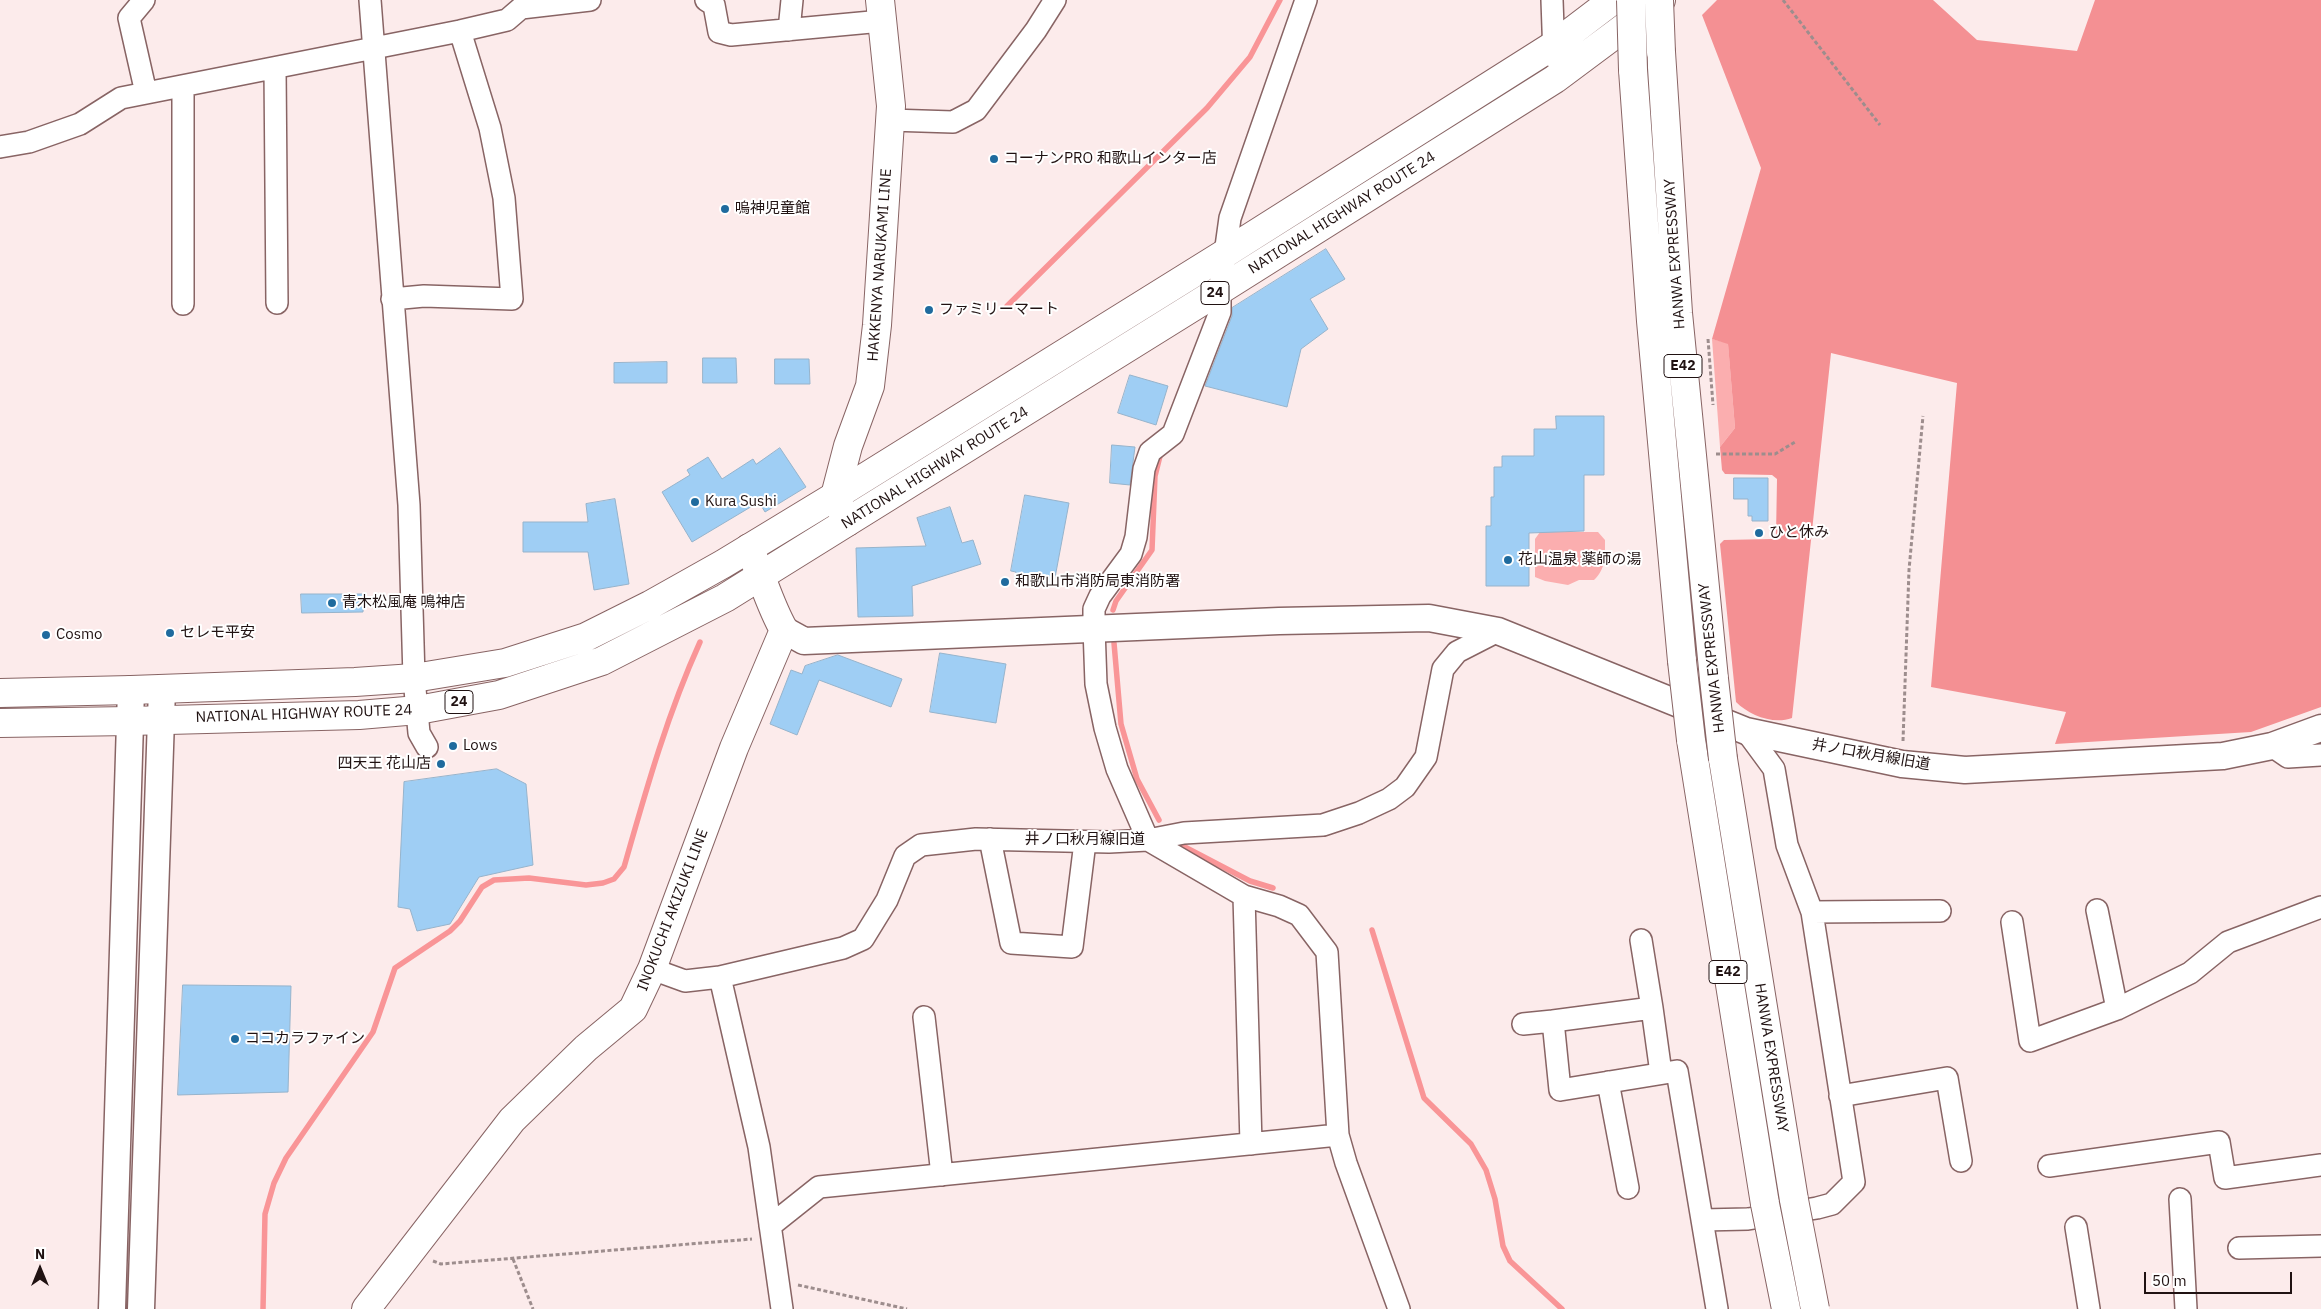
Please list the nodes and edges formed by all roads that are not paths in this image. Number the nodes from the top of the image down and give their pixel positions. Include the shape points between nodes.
1 (144, 0) edge
2 (370, 0) edge
3 (590, 0) edge
4 (706, 0) edge
5 (792, 0) edge
6 (1055, 0) edge
7 (1306, 0) edge
8 (1552, 0) edge
9 (1613, 0) edge
10 (1631, 0) edge
11 (1660, 0) edge
12 (881, 10) edge
13 (789, 30) junction
14 (460, 31) junction
15 (1554, 45) junction
16 (373, 50) junction
17 (276, 68) junction
18 (1555, 79) junction
19 (183, 86) junction
20 (146, 93) junction
21 (890, 120) junction
22 (0, 147) edge
23 (1224, 254) junction
24 (1220, 290) junction
25 (392, 299) junction
26 (277, 302) dead end
27 (183, 304) dead end
28 (835, 496) junction
29 (847, 522) junction
30 (749, 548) junction
31 (762, 575) junction
32 (1094, 628) junction
33 (784, 630) junction
34 (1498, 631) junction
35 (414, 678) junction
36 (162, 688) junction
37 (130, 690) junction
38 (0, 693) edge
39 (418, 710) junction
40 (161, 720) junction
41 (130, 721) junction
42 (0, 723) edge
43 (2321, 728) edge
44 (1746, 731) junction
45 (2272, 746) junction
46 (427, 747) dead end
47 (2321, 756) edge
48 (990, 840) junction
49 (1148, 840) junction
50 (1085, 842) junction
51 (1244, 896) junction
52 (2321, 907) edge
53 (2097, 910) dead end
54 (1940, 911) dead end
55 (1812, 912) junction
56 (2012, 922) dead end
57 (1642, 940) dead end
58 (652, 969) junction
59 (720, 977) junction
60 (1652, 1008) junction
61 (2117, 1009) junction
62 (924, 1017) dead end
63 (1553, 1020) junction
64 (1523, 1024) dead end
65 (1661, 1073) junction
66 (1608, 1082) junction
67 (1840, 1096) junction
68 (1338, 1136) junction
69 (1251, 1144) junction
70 (1961, 1161) dead end
71 (2321, 1165) edge
72 (2049, 1166) dead end
73 (942, 1175) junction
74 (1628, 1188) dead end
75 (2180, 1199) dead end
76 (1702, 1220) junction
77 (770, 1226) junction
78 (2076, 1227) dead end
79 (2321, 1246) edge
80 (2239, 1248) dead end
81 (112, 1309) edge
82 (141, 1309) edge
83 (366, 1309) edge
84 (782, 1309) edge
85 (1400, 1309) edge
86 (1717, 1309) edge
87 (1786, 1309) edge
88 (1816, 1309) edge
89 (2089, 1309) edge
90 (2186, 1309) edge

1 - 20 street via 129,18
2 - 16 street
3 - 14 street via 520,8 508,20
4 - 13 street via 714,5 719,32 731,35
5 - 13 street
6 - 21 street via 976,110 953,122
7 - 23 street via 1230,218
8 - 15 street
9 - 15 main road, NATIONAL HIGHWAY ROUTE 24 / 24
10 - 87 main road, HANWA EXPRESSWAY / E42, bridge via 1651,320 1691,740 1765,1204
11 - 18 main road, NATIONAL HIGHWAY ROUTE 24 / 24
11 - 88 main road, HANWA EXPRESSWAY / E42, bridge via 1678,313 1723,759 1794,1200
12 - 13 street
12 - 21 main road, HAKKENYA NARUKAMI LINE
14 - 16 street
14 - 25 street via 490,128 504,198 512,299 424,296
15 - 18 street
15 - 23 main road, NATIONAL HIGHWAY ROUTE 24 / 24
16 - 17 street
16 - 25 street
17 - 19 street
17 - 26 street
18 - 24 main road, NATIONAL HIGHWAY ROUTE 24 / 24
19 - 20 street
19 - 27 street
20 - 22 street via 121,98 80,124 29,142
21 - 28 main road, HAKKENYA NARUKAMI LINE via 870,386 848,446
23 - 24 street
23 - 28 main road, NATIONAL HIGHWAY ROUTE 24 / 24
24 - 29 main road, NATIONAL HIGHWAY ROUTE 24 / 24
24 - 32 street via 1220,312 1174,434 1150,452 1144,469 1131,554 1100,596 1094,609
25 - 35 street via 409,504
28 - 29 main road
28 - 30 main road, NATIONAL HIGHWAY ROUTE 24 / 24
29 - 31 main road, NATIONAL HIGHWAY ROUTE 24 / 24
30 - 31 main road
30 - 35 main road, NATIONAL HIGHWAY ROUTE 24 / 24 via 650,605 586,637 505,663
31 - 33 main road via 774,613
31 - 39 main road, NATIONAL HIGHWAY ROUTE 24 / 24 via 725,598 602,661 499,695
32 - 33 street, 井ノ口秋月線旧道 via 804,641
32 - 34 street, 井ノ口秋月線旧道 via 1429,618
32 - 49 street via 1096,684 1105,728 1117,769
33 - 58 main road, INOKUCHI AKIZUKI LINE via 734,748
34 - 44 street, 井ノ口秋月線旧道
34 - 49 street, 井ノ口秋月線旧道 via 1457,652 1443,669 1426,757 1405,787 1389,799 1323,825 1184,833
35 - 36 main road, NATIONAL HIGHWAY ROUTE 24 / 24
35 - 39 street
36 - 37 main road, NATIONAL HIGHWAY ROUTE 24 / 24
36 - 40 street
37 - 38 main road, NATIONAL HIGHWAY ROUTE 24
37 - 41 street
39 - 40 main road, NATIONAL HIGHWAY ROUTE 24 / 24 via 359,715
39 - 46 street via 419,733
40 - 41 main road, NATIONAL HIGHWAY ROUTE 24 / 24
40 - 82 street
41 - 42 main road, NATIONAL HIGHWAY ROUTE 24
41 - 81 street
43 - 45 street, 井ノ口秋月線旧道
44 - 45 street, 井ノ口秋月線旧道 via 1902,764 1965,770 2215,756
44 - 55 street via 1774,769 1787,845
45 - 47 street via 2288,757
48 - 50 street, 井ノ口秋月線旧道
48 - 50 street via 1011,943 1072,946
48 - 59 street, 井ノ口秋月線旧道 via 921,845 905,856 864,939 843,948
49 - 50 street, 井ノ口秋月線旧道
49 - 51 street
51 - 68 street via 1299,915 1327,952
51 - 69 street
52 - 61 street via 2228,942 2190,973
53 - 61 street
54 - 55 street
55 - 67 street
56 - 61 street via 2030,1041
57 - 60 street
58 - 59 street, 井ノ口秋月線旧道 via 685,981
58 - 83 main road, INOKUCHI AKIZUKI LINE via 633,1009 586,1048 512,1120
59 - 77 street via 759,1147
60 - 63 street
60 - 65 street
62 - 73 street
63 - 64 street
63 - 66 street via 1560,1090
65 - 66 street
65 - 76 street via 1677,1071
66 - 74 street
67 - 70 street via 1947,1078
67 - 76 street via 1854,1182 1832,1204 1748,1219
68 - 69 street
68 - 85 street
69 - 73 street
71 - 72 street via 2225,1178 2219,1142
73 - 77 street via 819,1187
75 - 90 street
76 - 86 street
77 - 84 street
78 - 89 street
79 - 80 street

